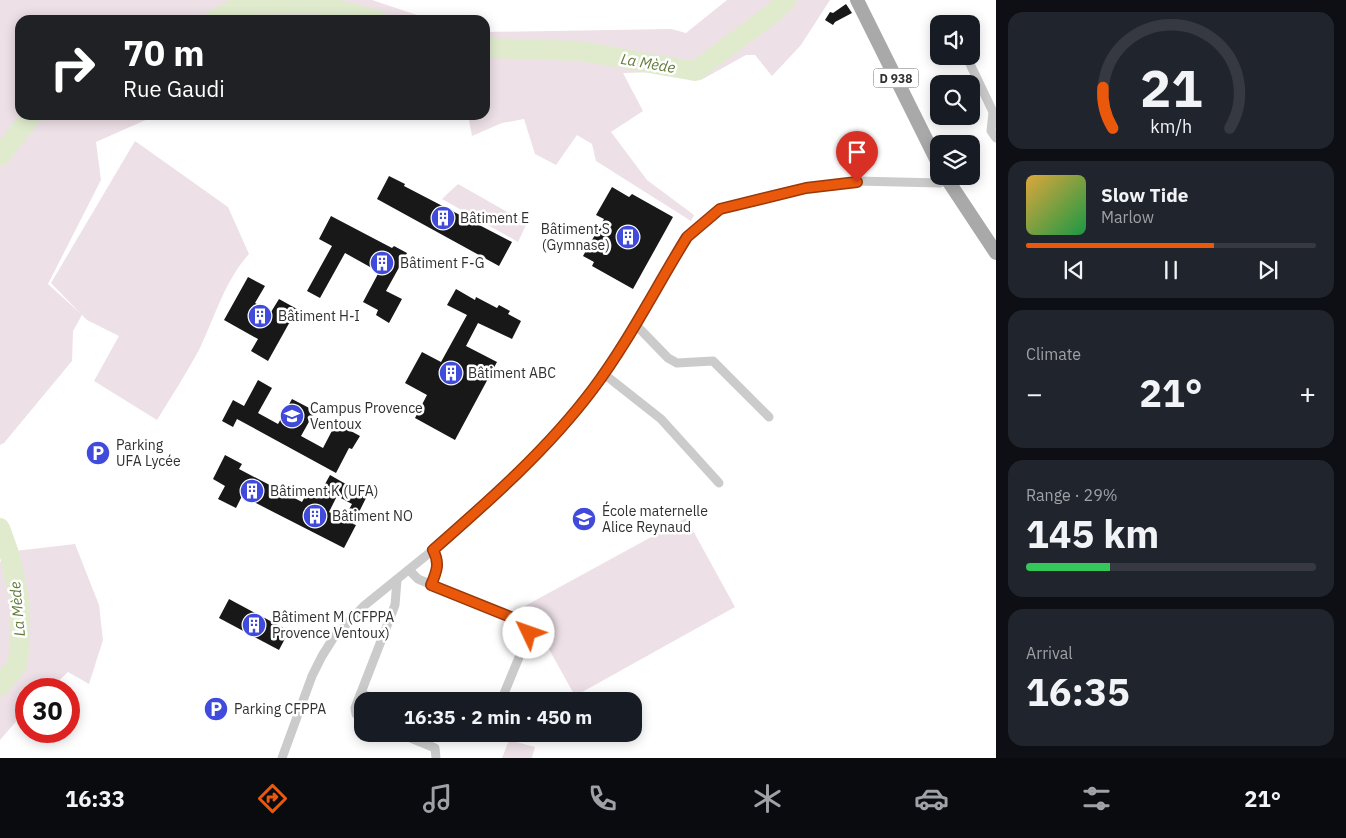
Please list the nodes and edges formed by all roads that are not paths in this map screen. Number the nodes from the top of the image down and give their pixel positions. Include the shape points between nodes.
1 (857, 0) edge
2 (970, 65) edge
3 (996, 138) edge
4 (930, 147) edge
5 (930, 183) edge
6 (951, 185) edge
7 (996, 253) edge
8 (635, 324) junction
9 (604, 374) junction
10 (769, 417) dead end
11 (719, 483) dead end
12 (433, 550) junction
13 (409, 570) junction
14 (397, 580) junction
15 (431, 585) junction
16 (361, 692) edge
17 (505, 692) edge
18 (420, 742) edge
19 (282, 758) edge
20 (436, 758) edge

1 - 4 main road, D 938
2 - 3 street via 993,112 991,131
5 - 8 street via 832,184 720,209 687,237
6 - 7 main road
8 - 9 street
8 - 10 street via 672,360 686,363 713,361
9 - 11 street via 661,419
9 - 12 street via 530,461
12 - 13 street
12 - 15 street via 438,566
13 - 14 street
13 - 15 street
14 - 16 street via 395,605
14 - 19 street via 346,623 322,656
15 - 17 street via 526,624 529,633
18 - 20 street via 435,748

